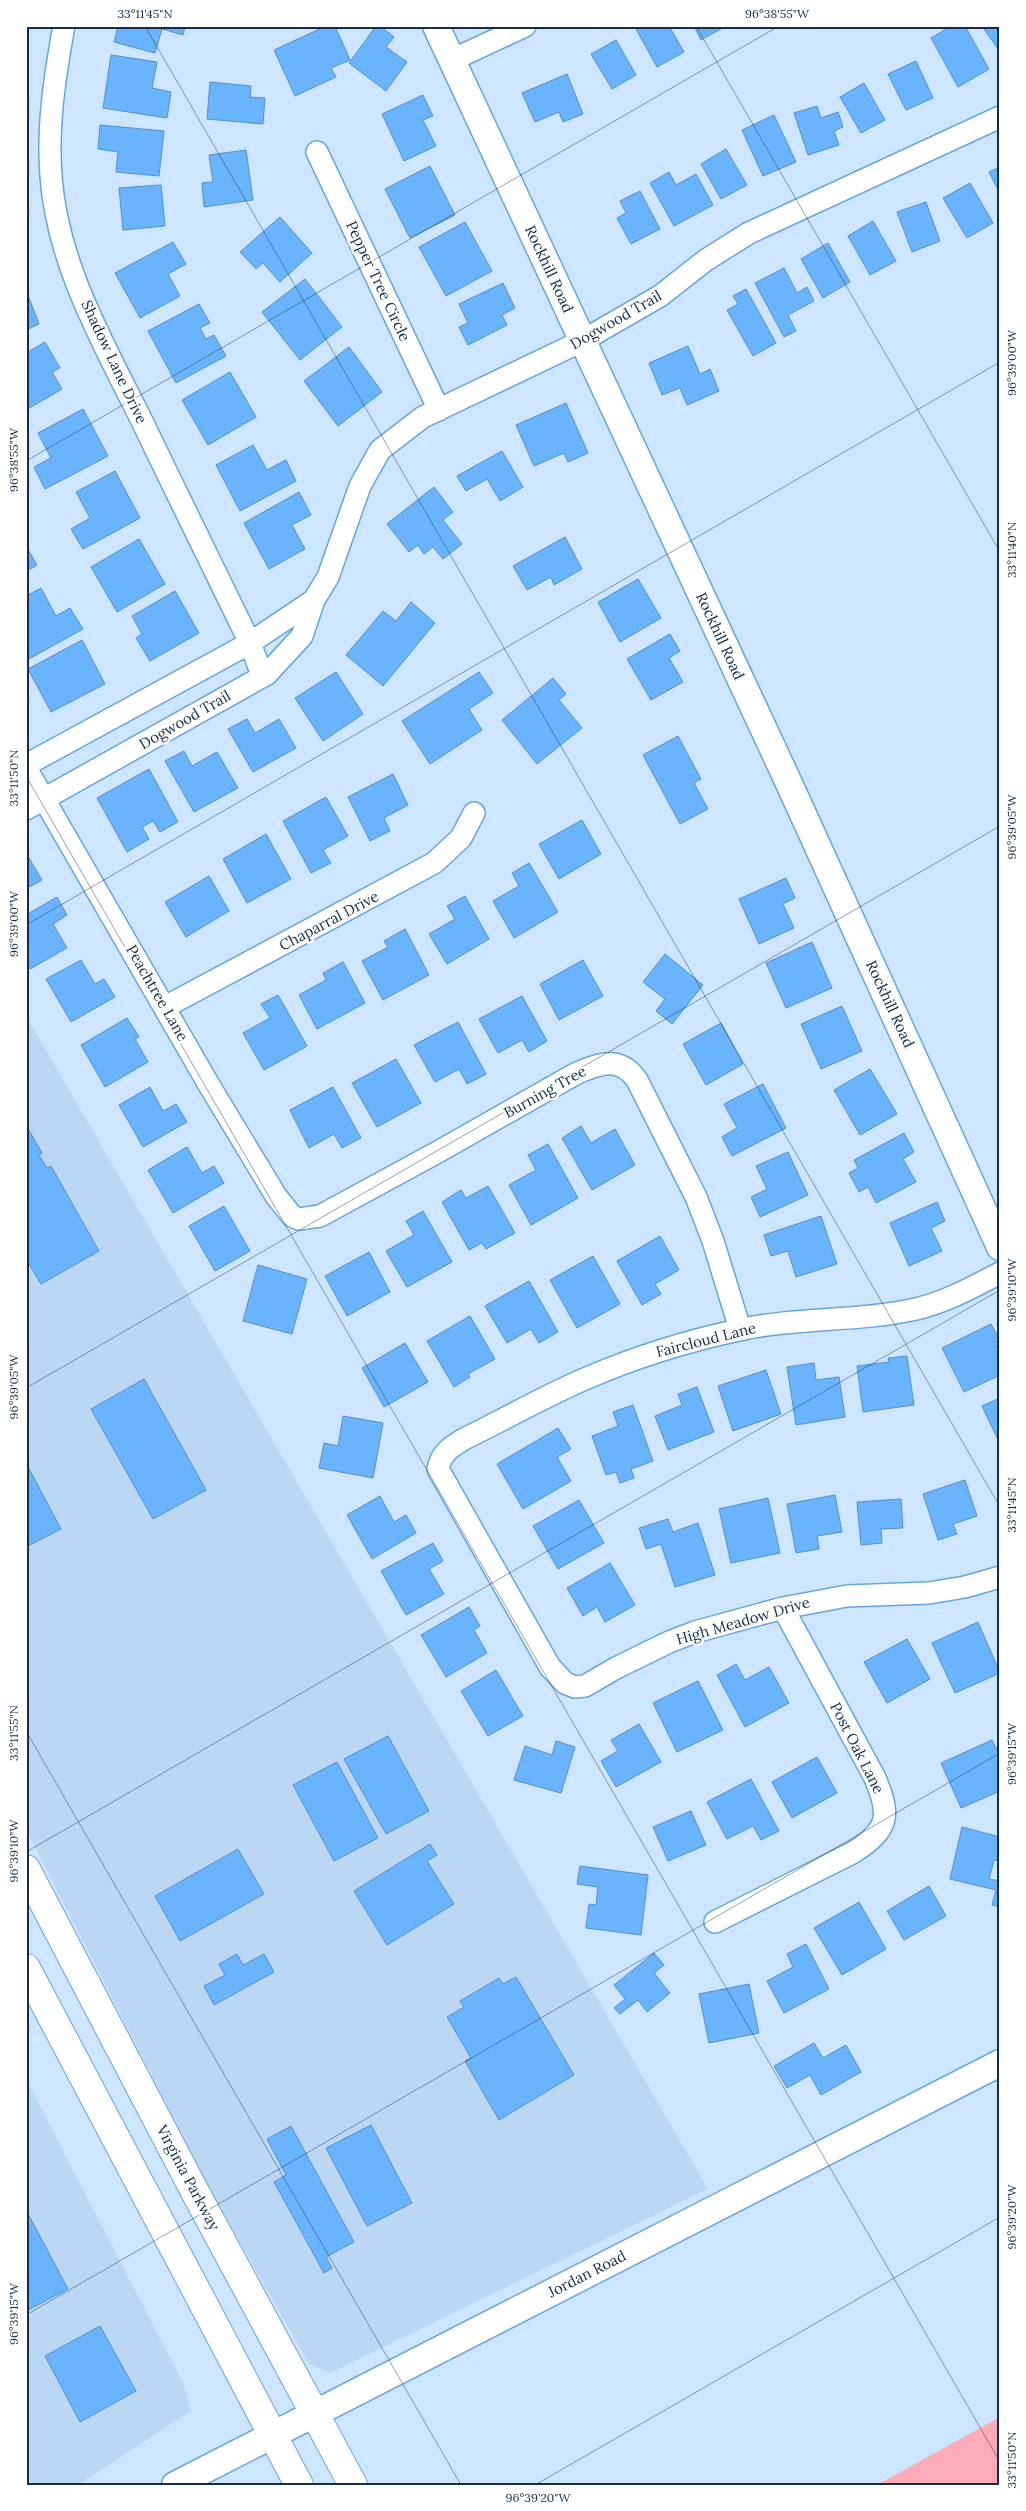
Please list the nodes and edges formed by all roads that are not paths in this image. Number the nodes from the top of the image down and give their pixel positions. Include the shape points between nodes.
1 (64, 26) edge
2 (436, 26) edge
3 (525, 26) edge
4 (452, 60) junction
5 (1000, 117) edge
6 (317, 152) dead end
7 (582, 341) junction
8 (439, 410) junction
9 (314, 600) junction
10 (250, 643) junction
11 (267, 674) junction
12 (26, 767) edge
13 (35, 804) edge
14 (474, 813) dead end
15 (165, 1007) junction
16 (292, 1216) joint
17 (1000, 1248) edge
18 (1000, 1273) edge
19 (740, 1329) junction
20 (438, 1469) joint
21 (1000, 1577) edge
22 (783, 1608) junction
23 (26, 1869) edge
24 (715, 1922) dead end
25 (26, 1968) edge
26 (1000, 2063) edge
27 (313, 2413) junction
28 (272, 2435) junction
29 (175, 2485) edge
30 (299, 2485) edge
31 (353, 2485) edge

1 - 10 street, Shadow Lane Drive via 55,79 51,177 69,263 103,343
2 - 4 street, Rockhill Road
3 - 4 street
4 - 7 street, Rockhill Road
5 - 7 street, Dogwood Trail via 749,233 706,260 660,296
6 - 8 street, Pepper Tree Circle
7 - 8 street, Dogwood Trail
7 - 17 street, Rockhill Road via 787,779
8 - 9 street, Dogwood Trail via 402,432 380,450 360,486 328,577
9 - 10 street, Dogwood Trail
9 - 11 street, Dogwood Trail via 302,636
10 - 11 street, Shadow Lane Drive via 259,667
10 - 12 street, Dogwood Trail
11 - 13 street, Dogwood Trail
12 - 13 street, Peachtree Lane
13 - 15 street, Peachtree Lane
14 - 15 street, Chaparral Drive via 461,838 434,863
15 - 16 street, Peachtree Lane via 276,1196
16 - 19 street, Burning Tree via 299,1219 320,1216 577,1073 594,1066 621,1065 637,1080 696,1197
18 - 19 street, Faircloud Lane via 947,1299 917,1308
19 - 20 street, Faircloud Lane via 663,1349 586,1378 464,1439 448,1449
20 - 22 street, High Meadow Drive via 550,1667 570,1685 584,1686 695,1632
21 - 22 street, High Meadow Drive via 928,1593 847,1596
22 - 24 street, Post Oak Lane via 875,1778 885,1801 885,1812 872,1840 854,1852
23 - 27 main road, Virginia Parkway
25 - 28 main road
26 - 27 street, Jordan Road
27 - 28 street, Jordan Road
27 - 31 main road, Virginia Parkway
28 - 29 street, Jordan Road
28 - 30 main road

